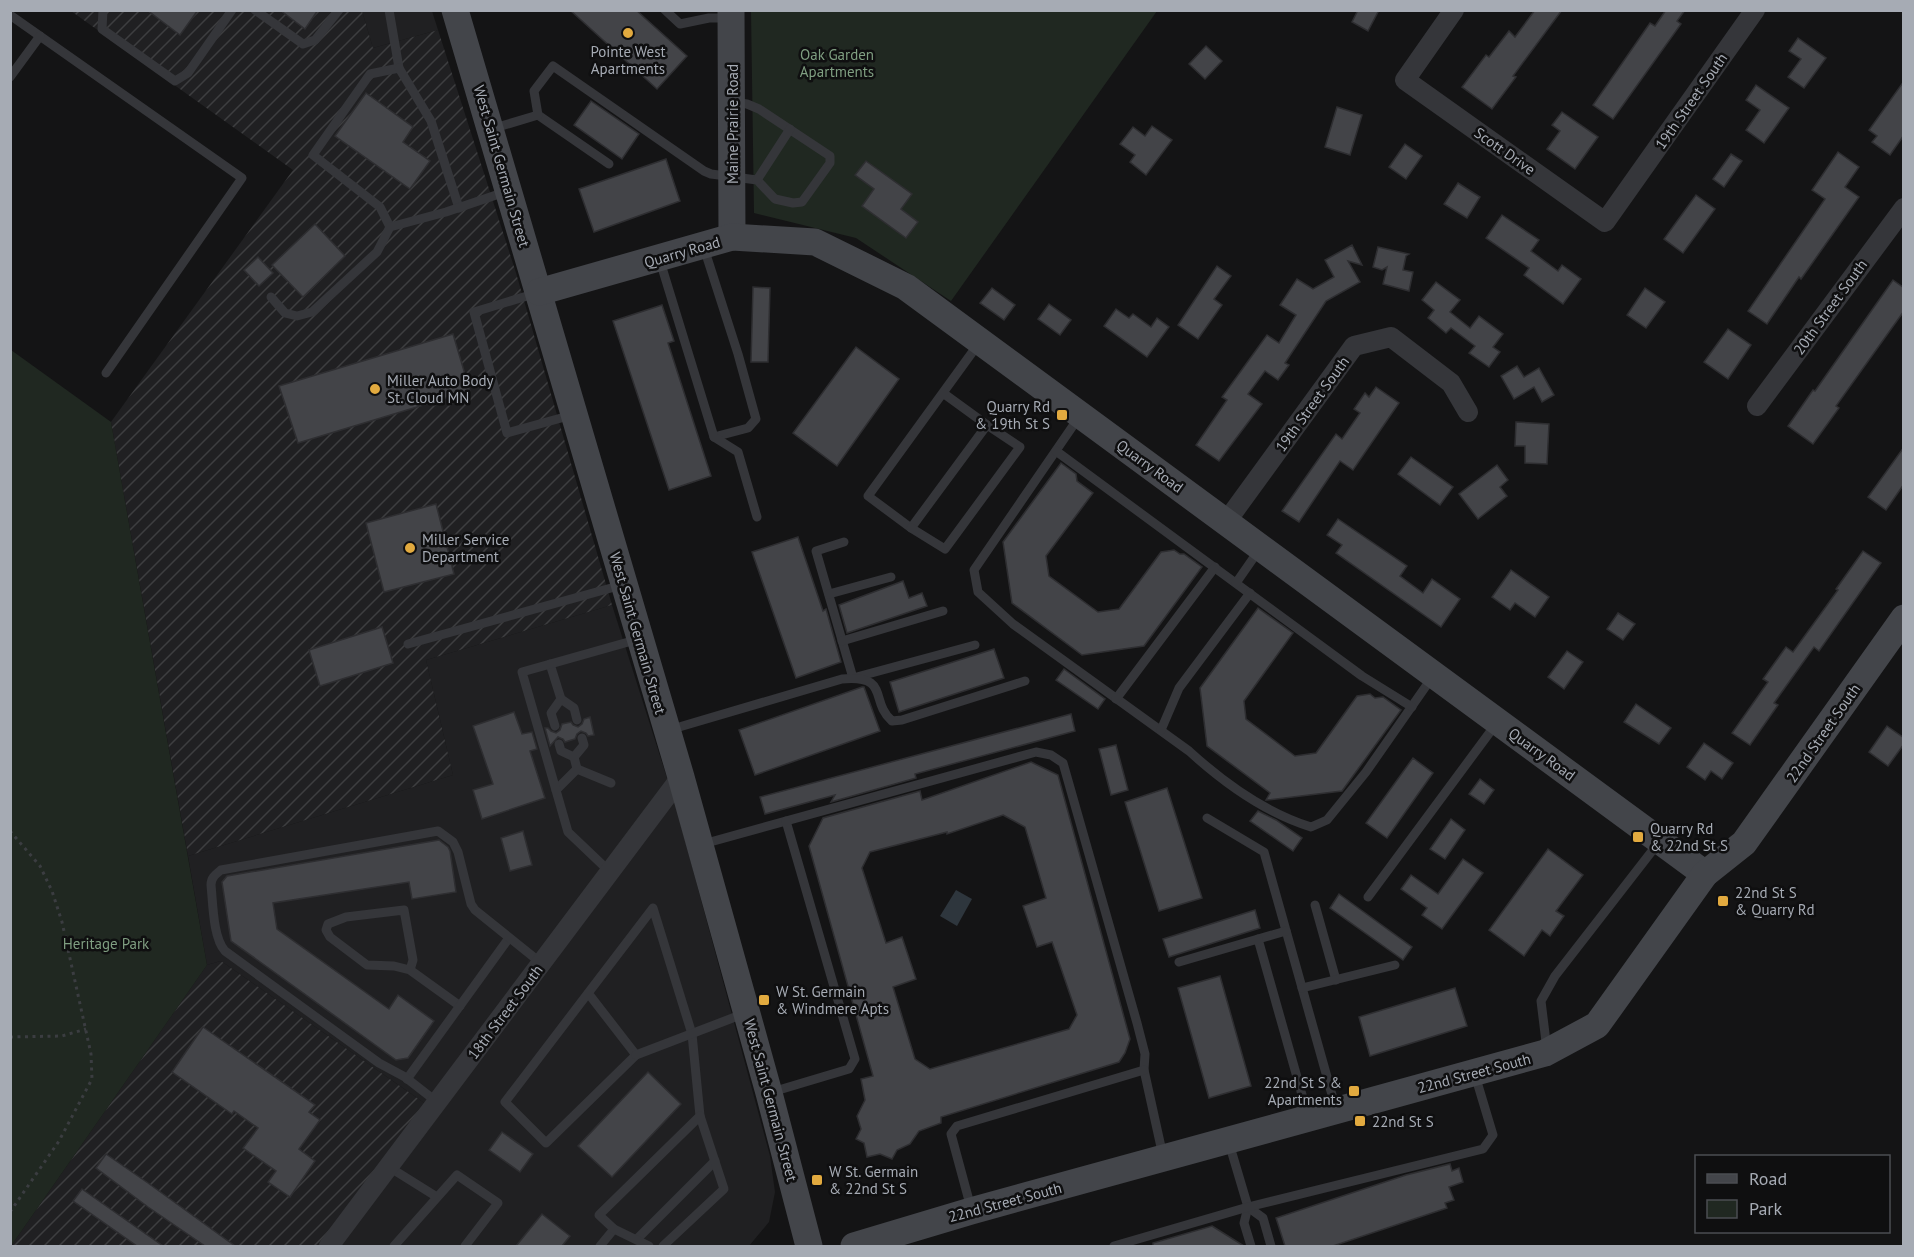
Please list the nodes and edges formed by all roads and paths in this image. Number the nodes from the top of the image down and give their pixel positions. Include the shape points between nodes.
1 (103, 10) edge
2 (232, 10) edge
3 (255, 10) edge
4 (339, 10) edge
5 (389, 10) edge
6 (665, 10) edge
7 (1454, 10) edge
8 (1755, 10) edge
9 (457, 14) edge
10 (731, 14) edge
11 (10, 15) edge
12 (40, 36) junction
13 (399, 68) junction
14 (10, 77) edge
15 (732, 101) junction
16 (538, 115) junction
17 (491, 129) junction
18 (790, 129) junction
19 (609, 164) dead end
20 (745, 179) junction
21 (509, 191) junction
22 (459, 208) junction
23 (1904, 208) edge
24 (1605, 222) joint
25 (390, 227) junction
26 (732, 237) junction
27 (703, 245) junction
28 (659, 258) junction
29 (539, 292) junction
30 (272, 297) dead end
31 (981, 341) junction
32 (106, 373) dead end
33 (943, 393) junction
34 (1757, 406) dead end
35 (1468, 412) dead end
36 (575, 415) junction
37 (1080, 415) junction
38 (987, 425) junction
39 (714, 437) junction
40 (1056, 451) junction
41 (757, 517) dead end
42 (1226, 522) junction
43 (911, 528) junction
44 (844, 542) dead end
45 (1261, 548) junction
46 (1215, 567) junction
47 (891, 577) dead end
48 (1236, 583) junction
49 (624, 585) junction
50 (1250, 593) junction
51 (829, 594) junction
52 (943, 611) dead end
53 (1904, 618) edge
54 (640, 639) junction
55 (842, 641) junction
56 (408, 644) dead end
57 (975, 645) dead end
58 (550, 664) junction
59 (1434, 675) junction
60 (853, 678) junction
61 (1025, 681) dead end
62 (561, 699) junction
63 (1116, 699) junction
64 (1412, 707) junction
65 (577, 720) dead end
66 (1497, 722) junction
67 (555, 726) dead end
68 (667, 730) junction
69 (1161, 730) junction
70 (582, 738) dead end
71 (559, 744) dead end
72 (574, 757) junction
73 (577, 769) junction
74 (681, 777) junction
75 (610, 783) dead end
76 (556, 790) junction
77 (1207, 818) dead end
78 (786, 821) junction
79 (10, 831) edge
80 (1660, 842) junction
81 (700, 845) junction
82 (610, 872) junction
83 (1705, 874) junction
84 (1368, 897) dead end
85 (1315, 905) dead end
86 (1286, 931) junction
87 (509, 938) junction
88 (1258, 939) junction
89 (1179, 962) dead end
90 (542, 963) junction
91 (1395, 965) dead end
92 (410, 970) junction
93 (1336, 980) junction
94 (1302, 988) junction
95 (588, 993) junction
96 (460, 1006) junction
97 (747, 1013) junction
98 (86, 1029) junction
99 (692, 1034) junction
100 (10, 1037) edge
101 (1548, 1052) junction
102 (636, 1055) junction
103 (1144, 1070) junction
104 (1474, 1073) junction
105 (407, 1079) junction
106 (769, 1093) junction
107 (437, 1102) junction
108 (1337, 1111) junction
109 (700, 1116) junction
110 (1309, 1119) junction
111 (1229, 1141) junction
112 (1164, 1159) junction
113 (715, 1161) junction
114 (389, 1167) junction
115 (436, 1197) junction
116 (1248, 1207) junction
117 (971, 1211) junction
118 (10, 1212) edge
119 (614, 1228) junction
120 (637, 1239) junction
121 (329, 1246) edge
122 (394, 1246) edge
123 (465, 1246) edge
124 (600, 1246) edge
125 (649, 1246) edge
126 (663, 1246) edge
127 (810, 1246) edge
128 (854, 1246) edge
129 (1114, 1246) edge
130 (1251, 1246) edge
131 (1271, 1246) edge

1 - 2 lane via 102,29 175,81 188,73
3 - 4 lane via 303,44 315,40
5 - 13 lane
6 - 10 lane via 680,24
7 - 24 street, Scott Drive via 1405,80
8 - 24 street, 19th Street South
9 - 17 street, West Saint Germain Street
10 - 15 street, Maine Prairie Road
11 - 12 lane
12 - 14 lane
12 - 32 lane via 242,178
13 - 22 lane via 431,121
13 - 25 lane via 370,74 313,155 380,207
15 - 18 lane via 759,109
15 - 20 street, Maine Prairie Road
16 - 17 lane
16 - 19 lane
16 - 20 lane via 534,91 553,66 704,171
17 - 21 street, West Saint Germain Street
18 - 20 lane
18 - 20 lane via 830,156 830,163 802,202 775,200
20 - 26 street, Maine Prairie Road
21 - 22 lane
21 - 29 street, West Saint Germain Street
22 - 25 lane
23 - 34 street, 20th Street South
25 - 30 lane via 377,252 312,312 297,316 285,313
26 - 27 street, Quarry Road
26 - 31 street, Quarry Road via 815,242 906,287
27 - 28 street, Quarry Road
27 - 39 lane via 756,419 748,428
28 - 29 street, Quarry Road
28 - 39 lane
29 - 36 street, West Saint Germain Street
29 - 36 lane via 474,312 507,433
31 - 33 lane
31 - 37 street, Quarry Road
33 - 38 lane
33 - 43 lane via 868,496
35 - 42 street, 19th Street South via 1451,383 1391,338 1354,346
36 - 49 street, West Saint Germain Street
37 - 40 lane
37 - 42 street, Quarry Road
38 - 43 lane
38 - 43 lane via 1020,447 945,549
39 - 41 lane via 738,452
40 - 46 lane
40 - 63 lane via 974,570 978,592 1013,624
42 - 45 street, Quarry Road
44 - 51 lane via 816,551
45 - 48 lane
45 - 59 street, Quarry Road
46 - 48 lane
46 - 63 lane
47 - 51 lane
48 - 50 lane
49 - 54 street, West Saint Germain Street
49 - 56 lane
50 - 64 lane via 1362,676
50 - 69 lane via 1179,688
51 - 55 lane
52 - 55 lane
53 - 83 street, 22nd Street South via 1744,843
54 - 58 lane
54 - 68 street, West Saint Germain Street
55 - 60 lane
57 - 60 lane
58 - 62 lane
58 - 76 lane via 522,672
59 - 64 lane
59 - 66 street, Quarry Road
60 - 61 lane via 876,687 892,721
60 - 68 lane
62 - 65 lane via 574,708
62 - 67 lane via 551,713
63 - 69 lane
64 - 69 lane via 1327,820 1311,828 1286,819 1212,771
66 - 80 street, Quarry Road
66 - 84 lane
68 - 74 street, West Saint Germain Street
70 - 72 lane via 584,745
71 - 72 lane via 561,751
72 - 73 lane
73 - 75 lane
73 - 76 lane
74 - 81 street, West Saint Germain Street
74 - 82 street, 18th Street South
76 - 82 lane via 568,832
77 - 86 lane via 1264,852
78 - 81 lane
78 - 103 lane via 1036,752 1063,763 1137,1023 1145,1054
78 - 106 lane via 855,1059 849,1069
79 - 98 path via 40,866 52,891
80 - 83 street, Quarry Road
80 - 101 lane via 1550,985 1541,1002
81 - 97 street, West Saint Germain Street
82 - 90 street, 18th Street South
83 - 101 street, 22nd Street South via 1598,1025
85 - 93 lane
86 - 88 lane
86 - 94 lane
87 - 90 lane
87 - 96 lane
87 - 105 lane via 471,904 458,852 453,842 438,831 221,870 211,880 219,945 379,1063
88 - 89 lane
88 - 110 lane
90 - 107 street, 18th Street South
91 - 93 lane
92 - 92 lane via 367,964 330,937 328,924 346,917 404,909 413,960
92 - 96 lane
93 - 94 lane
94 - 108 lane
95 - 99 lane via 652,908
95 - 102 lane
95 - 102 lane via 505,1102 546,1143
96 - 105 lane
97 - 99 lane
97 - 106 street, West Saint Germain Street
98 - 100 path via 62,1036
98 - 118 path via 92,1079 59,1141
99 - 102 lane
99 - 109 lane
101 - 104 street, 22nd Street South
103 - 112 lane
103 - 117 lane via 957,1126 951,1134
104 - 108 street, 22nd Street South
104 - 116 lane via 1493,1135 1483,1149
105 - 107 lane
106 - 127 street, West Saint Germain Street
107 - 114 street, 18th Street South
108 - 110 street, 22nd Street South
109 - 113 lane
109 - 119 lane via 599,1215
110 - 111 street, 22nd Street South
111 - 112 street, 22nd Street South
111 - 116 lane
112 - 117 street, 22nd Street South
113 - 120 lane
113 - 126 lane via 724,1189
114 - 115 lane
114 - 121 street, 18th Street South
115 - 122 lane
115 - 123 lane via 457,1175 498,1203
116 - 129 lane
116 - 130 lane via 1244,1223
116 - 131 lane via 1263,1218
117 - 128 street, 22nd Street South via 902,1235
119 - 120 lane
119 - 124 lane
120 - 125 lane

